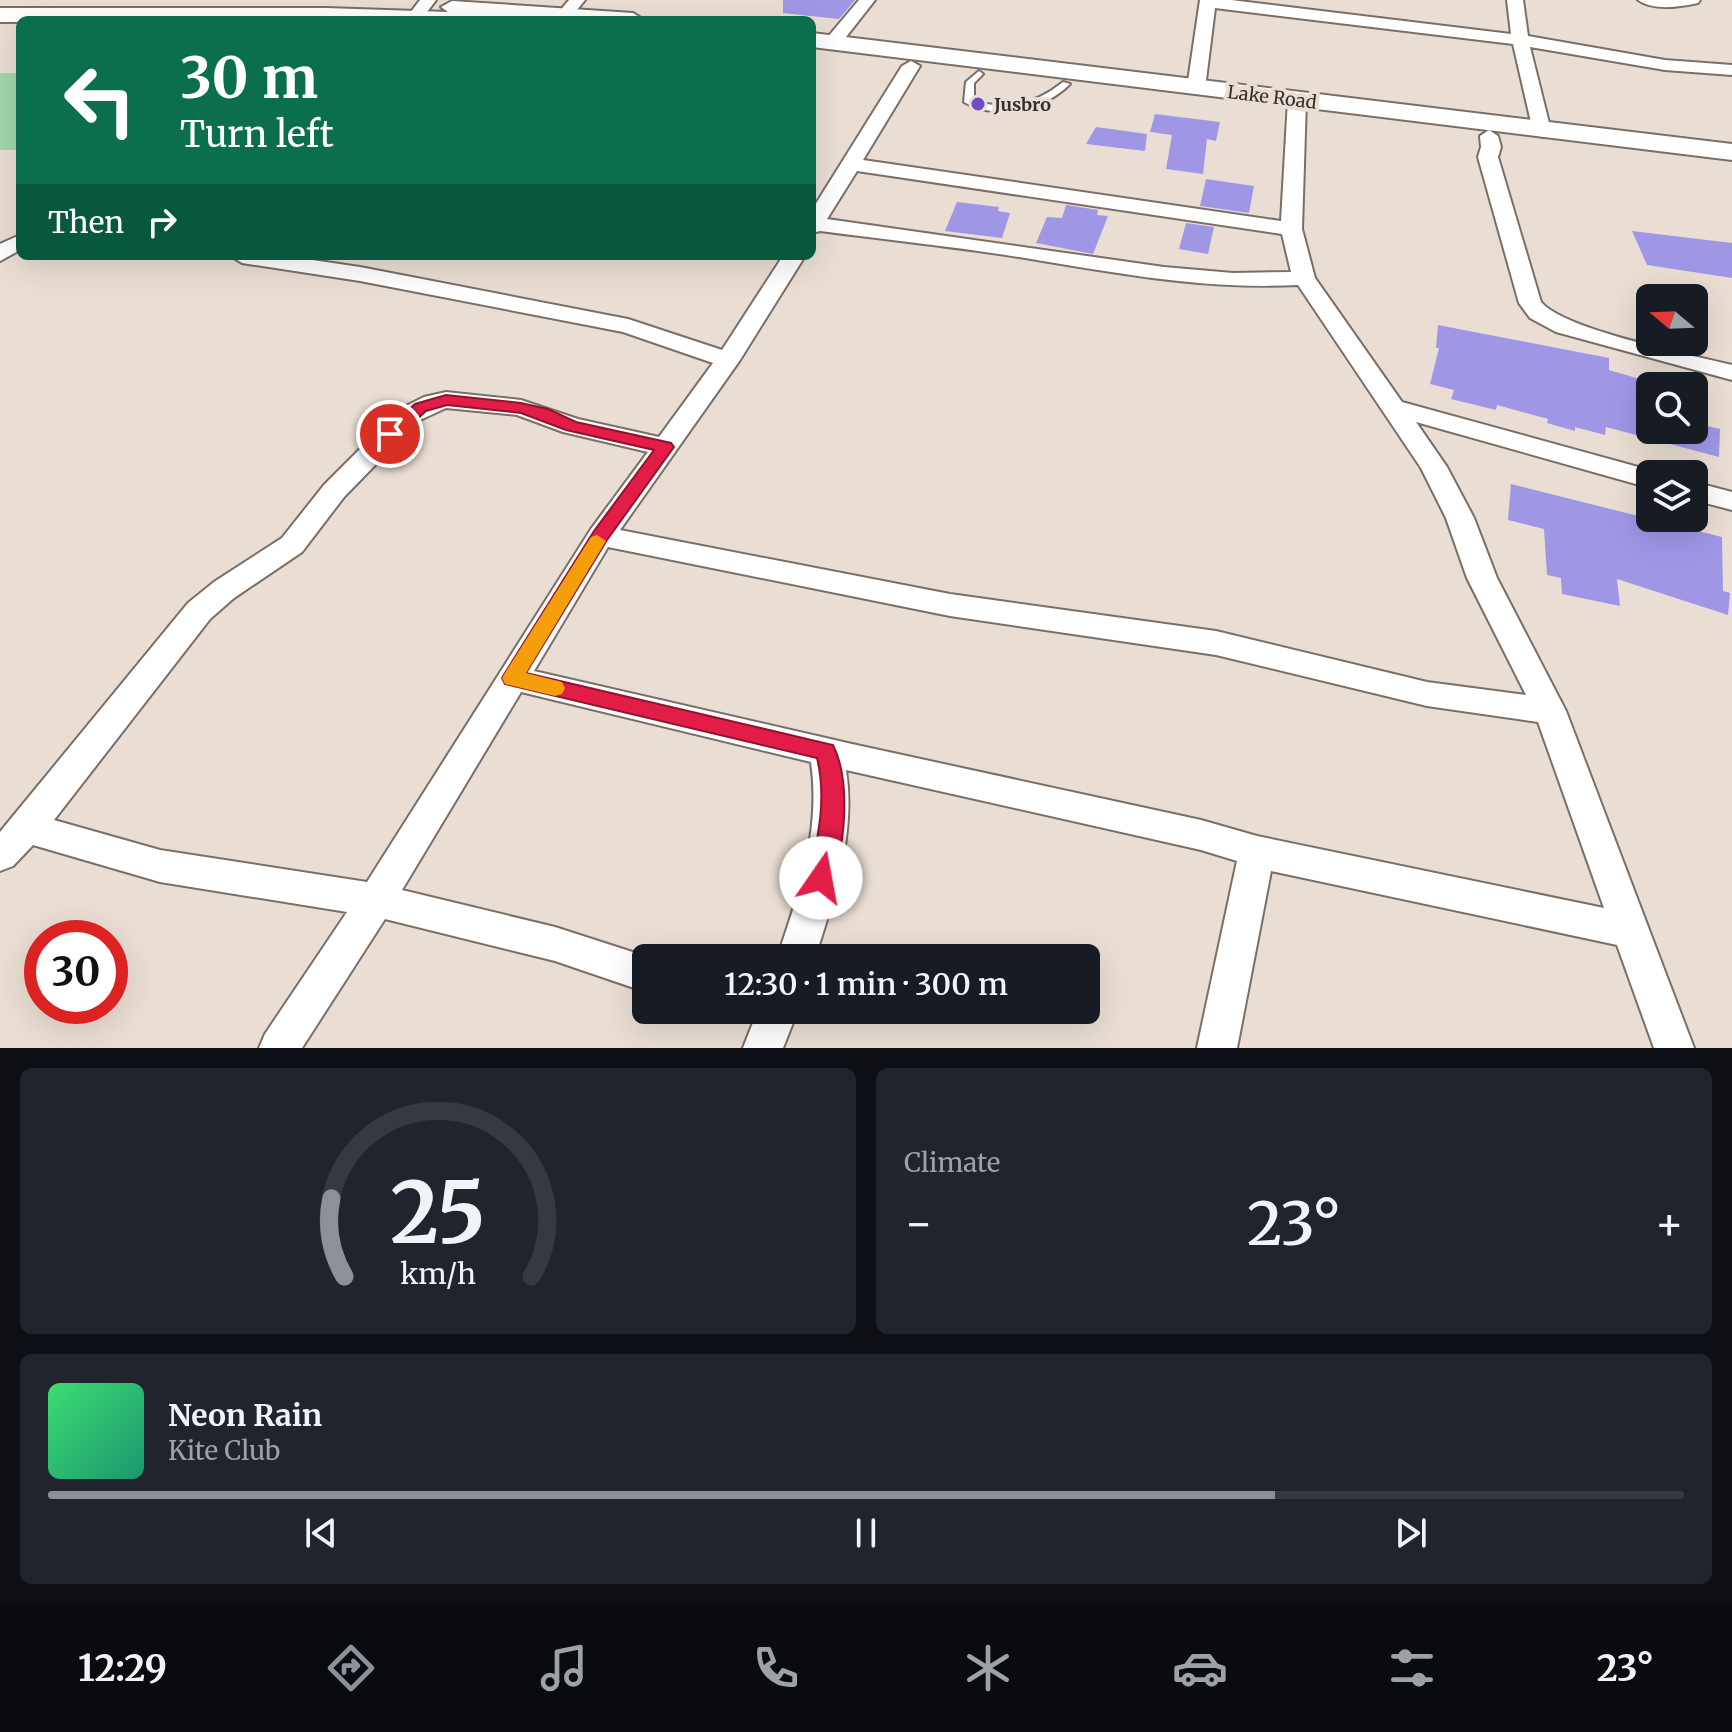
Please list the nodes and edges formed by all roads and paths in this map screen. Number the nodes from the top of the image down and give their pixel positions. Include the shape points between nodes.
1 (176, 0) edge
2 (867, 0) edge
3 (1363, 0) edge
4 (1515, 0) edge
5 (1646, 0) edge
6 (1692, 0) edge
7 (1208, 1) edge
8 (571, 7) edge
9 (423, 8) edge
10 (0, 15) edge
11 (107, 16) edge
12 (341, 16) edge
13 (460, 16) edge
14 (614, 16) edge
15 (1361, 20) junction
16 (1520, 40) junction
17 (819, 46) edge
18 (911, 66) junction
19 (1732, 70) edge
20 (1196, 88) junction
21 (1297, 106) junction
22 (1542, 131) junction
23 (1489, 136) junction
24 (1732, 152) edge
25 (852, 164) junction
26 (1732, 165) edge
27 (816, 220) edge
28 (816, 225) edge
29 (1291, 229) junction
30 (268, 260) edge
31 (791, 260) edge
32 (1304, 278) junction
33 (728, 360) junction
34 (1732, 373) edge
35 (1392, 407) junction
36 (665, 447) junction
37 (1636, 475) edge
38 (1708, 495) edge
39 (1732, 501) edge
40 (601, 536) junction
41 (513, 678) junction
42 (1550, 711) junction
43 (826, 752) junction
44 (27, 828) junction
45 (1257, 852) junction
46 (0, 855) edge
47 (376, 900) junction
48 (1631, 931) junction
49 (801, 944) edge
50 (632, 969) edge
51 (772, 1024) edge
52 (279, 1048) edge
53 (763, 1048) edge
54 (1217, 1048) edge
55 (1674, 1048) edge

1 - 9 main road
2 - 17 street
3 - 15 street
4 - 16 street
5 - 6 street
7 - 15 street
7 - 20 street
8 - 9 main road
8 - 14 main road
9 - 12 main road
9 - 13 main road
10 - 11 main road
15 - 16 street
16 - 19 street via 1665,65
16 - 22 street
17 - 18 main road, Lake Road
17 - 20 main road, Lake Road
18 - 21 main road, Lake Road
18 - 25 street
20 - 21 main road, Lake Road
21 - 22 main road, Lake Road
21 - 23 main road, Lake Road
21 - 29 street
22 - 24 main road, Lake Road
23 - 26 main road, Lake Road
23 - 34 street via 1488,157 1530,303 1538,313 1564,327
25 - 27 street
25 - 29 street
28 - 32 street via 1204,280
29 - 32 street
30 - 33 street via 602,320 661,334
31 - 33 street
32 - 35 street
33 - 36 street
35 - 37 street
35 - 42 street via 1434,467 1482,578
36 - 40 street
36 - 44 street via 572,426 521,408 446,400 409,415 334,491 292,545 199,611
38 - 39 street
40 - 41 street
40 - 42 street via 950,605 1216,643 1427,694
41 - 43 street
41 - 47 street
42 - 48 street
43 - 45 street
43 - 49 street via 833,819
44 - 46 street
44 - 47 street via 160,866
45 - 48 street
45 - 54 street
47 - 50 street via 555,944
47 - 52 street
48 - 55 street
51 - 53 street

